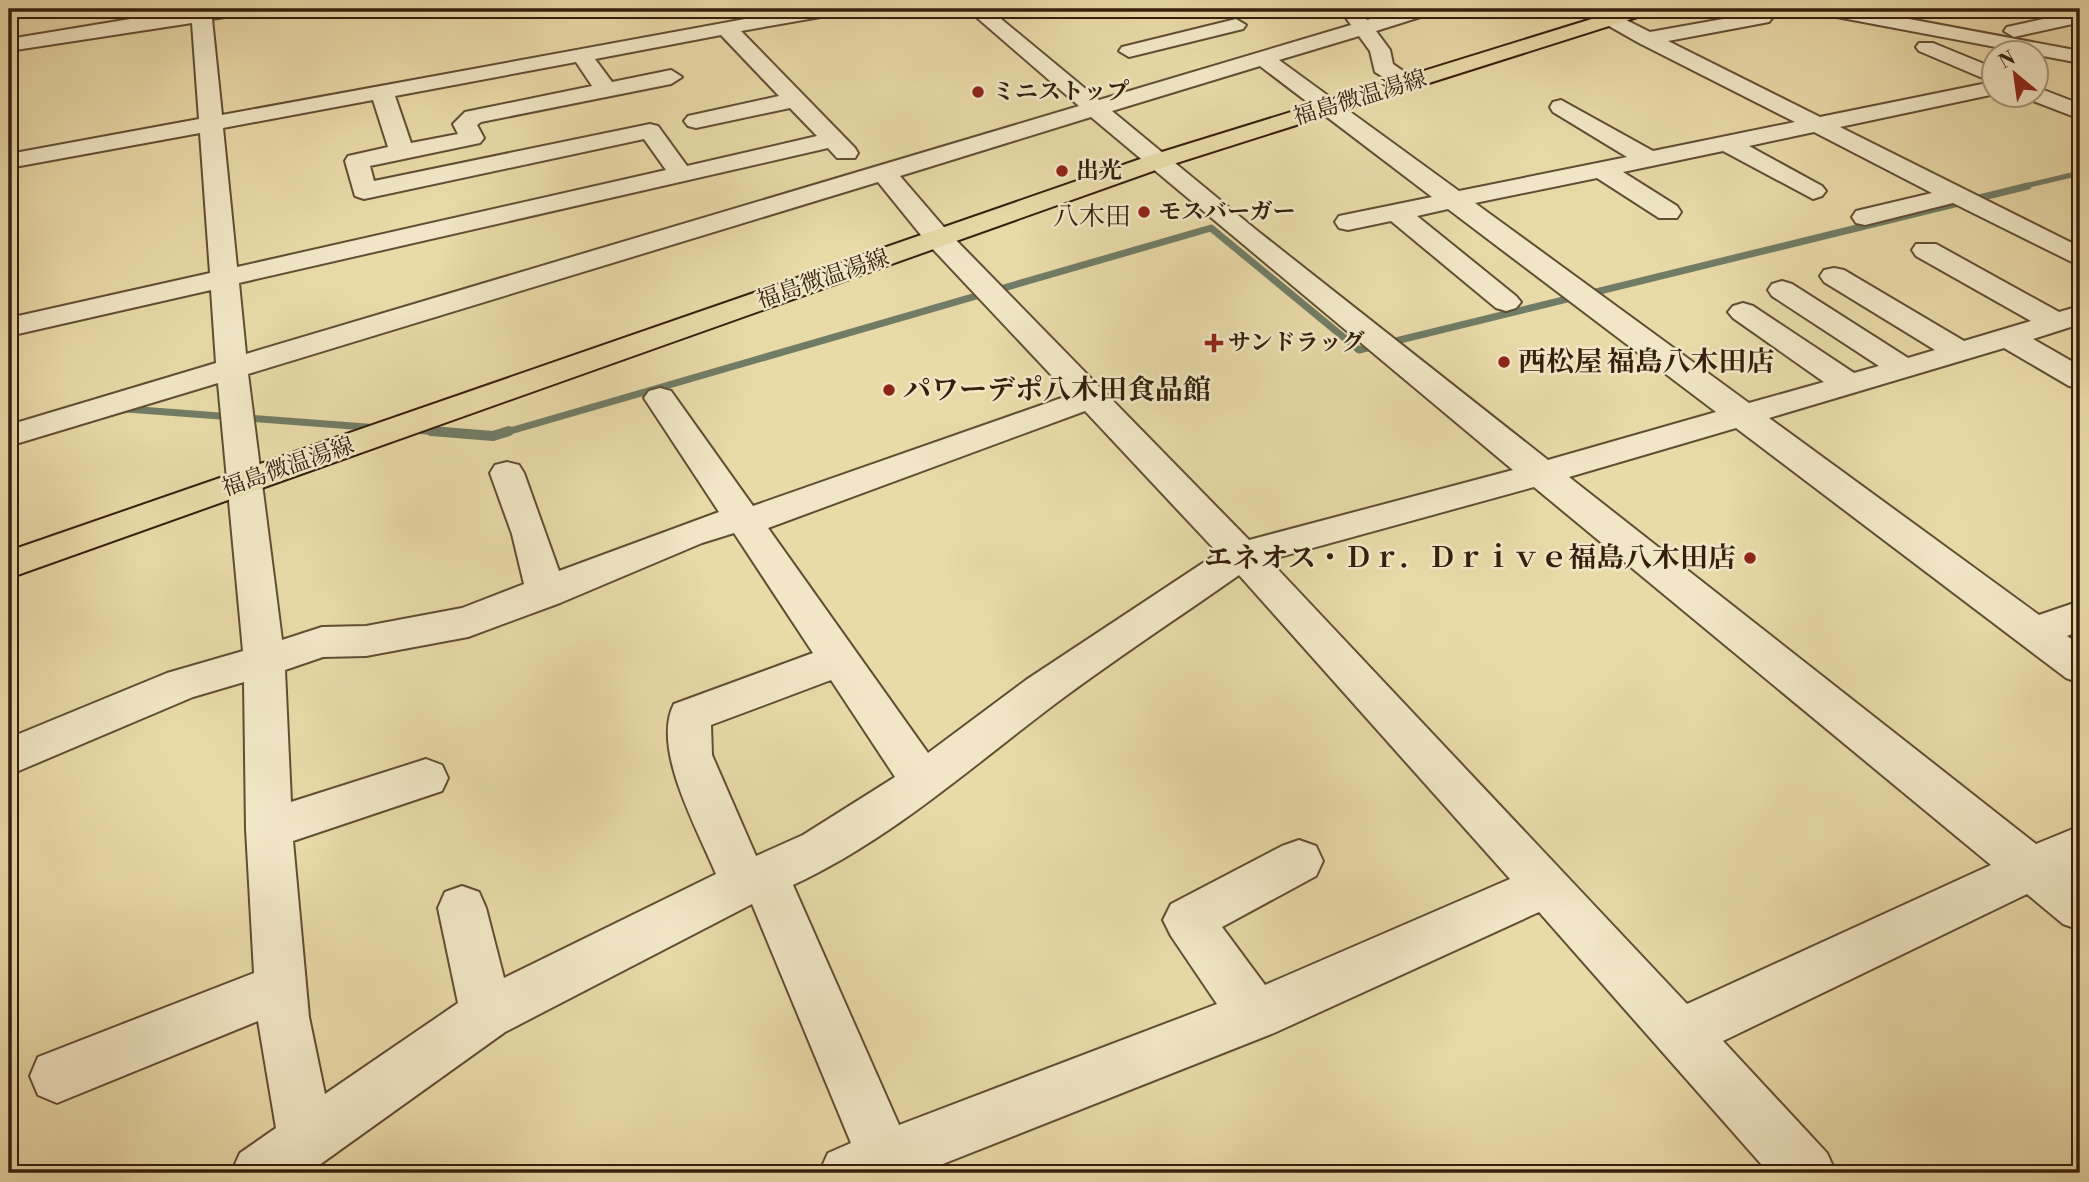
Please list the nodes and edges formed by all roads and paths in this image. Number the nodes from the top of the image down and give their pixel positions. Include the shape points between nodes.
1 (241, 9) edge
2 (708, 9) edge
3 (832, 9) edge
4 (977, 9) edge
5 (1209, 9) edge
6 (1426, 9) edge
7 (1643, 9) edge
8 (1826, 9) edge
9 (2043, 9) edge
10 (202, 12) edge
11 (1598, 14) edge
12 (1355, 18) edge
13 (1762, 18) dead end
14 (2075, 21) edge
15 (1237, 25) junction
16 (726, 28) junction
17 (2014, 31) dead end
18 (1646, 39) junction
19 (9, 45) edge
20 (1926, 47) dead end
21 (582, 55) junction
22 (1272, 55) junction
23 (2080, 57) edge
24 (1980, 70) edge
25 (2080, 70) edge
26 (486, 72) junction
27 (670, 77) dead end
28 (2050, 79) edge
29 (1178, 83) junction
30 (1409, 83) junction
31 (2050, 86) edge
32 (606, 90) junction
33 (1980, 91) edge
34 (382, 92) junction
35 (794, 100) junction
36 (1331, 107) junction
37 (1561, 107) dead end
38 (1093, 109) junction
39 (506, 110) junction
40 (2080, 113) edge
41 (696, 121) dead end
42 (213, 123) junction
43 (1818, 125) junction
44 (833, 139) junction
45 (1727, 144) junction
46 (402, 152) junction
47 (1650, 160) junction
48 (9, 161) edge
49 (1158, 161) junction
50 (1602, 170) junction
51 (681, 174) junction
52 (877, 176) junction
53 (1813, 191) dead end
54 (1956, 195) junction
55 (1454, 200) junction
56 (1395, 212) junction
57 (1668, 212) dead end
58 (1864, 217) dead end
59 (1348, 222) dead end
60 (939, 239) junction
61 (1926, 250) dead end
62 (2080, 258) edge
63 (1834, 276) dead end
64 (225, 278) junction
65 (1782, 290) dead end
66 (1506, 302) dead end
67 (1743, 312) dead end
68 (2067, 318) edge
69 (9, 327) edge
70 (2009, 338) junction
71 (1961, 352) junction
72 (1904, 369) junction
73 (232, 371) junction
74 (2080, 379) edge
75 (1850, 385) junction
76 (1094, 397) junction
77 (660, 398) dead end
78 (1741, 415) junction
79 (9, 436) edge
80 (1540, 472) junction
81 (508, 473) dead end
82 (246, 482) junction
83 (745, 520) junction
84 (1243, 554) junction
85 (9, 565) edge
86 (546, 593) junction
87 (2080, 615) edge
88 (2034, 633) junction
89 (839, 660) junction
90 (264, 661) junction
91 (2080, 667) edge
92 (9, 757) edge
93 (426, 778) dead end
94 (923, 782) junction
95 (270, 829) junction
96 (2080, 846) edge
97 (1298, 861) dead end
98 (2030, 867) junction
99 (755, 880) junction
100 (1545, 886) junction
101 (462, 908) dead end
102 (2080, 908) edge
103 (281, 987) junction
104 (487, 1014) junction
105 (1255, 1015) junction
106 (1680, 1034) junction
107 (57, 1076) dead end
108 (306, 1140) junction
109 (867, 1167) edge
110 (260, 1173) edge
111 (1807, 1173) edge

1 - 10 street
2 - 16 street
3 - 16 street
4 - 38 street
5 - 15 street
6 - 12 street
7 - 11 main road, 福島微温湯線
8 - 23 street
9 - 14 street
10 - 19 street
10 - 42 street
11 - 18 street
11 - 30 main road, 福島微温湯線
12 - 22 street
12 - 30 street via 1382,54 1383,67
13 - 18 street
14 - 17 street
15 - 22 street
15 - 29 street via 1121,45
16 - 21 street
16 - 35 street
18 - 43 street
20 - 24 street
21 - 26 street
21 - 32 street
22 - 29 street
22 - 36 street
25 - 28 street
26 - 34 street
26 - 39 street
27 - 32 street
29 - 38 street
30 - 36 main road, 福島微温湯線
31 - 40 street
32 - 39 street
33 - 43 street
34 - 42 street
34 - 46 street
35 - 41 street
35 - 44 street
36 - 49 main road, 福島微温湯線
36 - 55 street
37 - 47 street
38 - 49 street
38 - 52 street
39 - 46 street via 473,117 465,124 472,138
42 - 48 street
42 - 64 street
43 - 45 street
43 - 54 street
44 - 51 street
44 - 52 street
45 - 47 street
45 - 53 street
46 - 51 street via 357,161 364,191 650,131
47 - 50 street
49 - 60 main road, 福島微温湯線
49 - 80 street
50 - 55 street
50 - 57 street
51 - 64 street
52 - 60 street
52 - 73 street
54 - 58 street
54 - 62 street
55 - 56 street
55 - 78 street
56 - 59 street
56 - 66 street
60 - 76 street
60 - 82 main road, 福島微温湯線
61 - 68 street
63 - 71 street
64 - 69 street
64 - 73 street
65 - 72 street
67 - 75 street
68 - 70 street
70 - 71 street
70 - 74 street
71 - 72 street
72 - 75 street
73 - 79 street
73 - 82 street
75 - 78 street
76 - 83 street
76 - 84 street
77 - 83 street
78 - 80 street
78 - 88 street
80 - 84 street
80 - 98 street
81 - 86 street
82 - 85 main road, 福島微温湯線
82 - 90 street
83 - 86 street via 689,534
83 - 89 street
84 - 94 street via 1041,692
84 - 100 street
86 - 90 street via 468,622 366,640 322,642
87 - 88 street
88 - 91 street
89 - 94 street
89 - 99 street via 689,716 690,755
90 - 92 street via 182,684
90 - 95 street
93 - 95 street
94 - 99 street via 820,850
95 - 103 street
96 - 98 street
97 - 105 street via 1188,920
98 - 102 street
98 - 106 street
99 - 104 street
99 - 109 street
100 - 105 street
100 - 106 street
101 - 104 street
103 - 107 street
103 - 108 street
104 - 108 street
105 - 109 street
106 - 111 street
108 - 110 street

